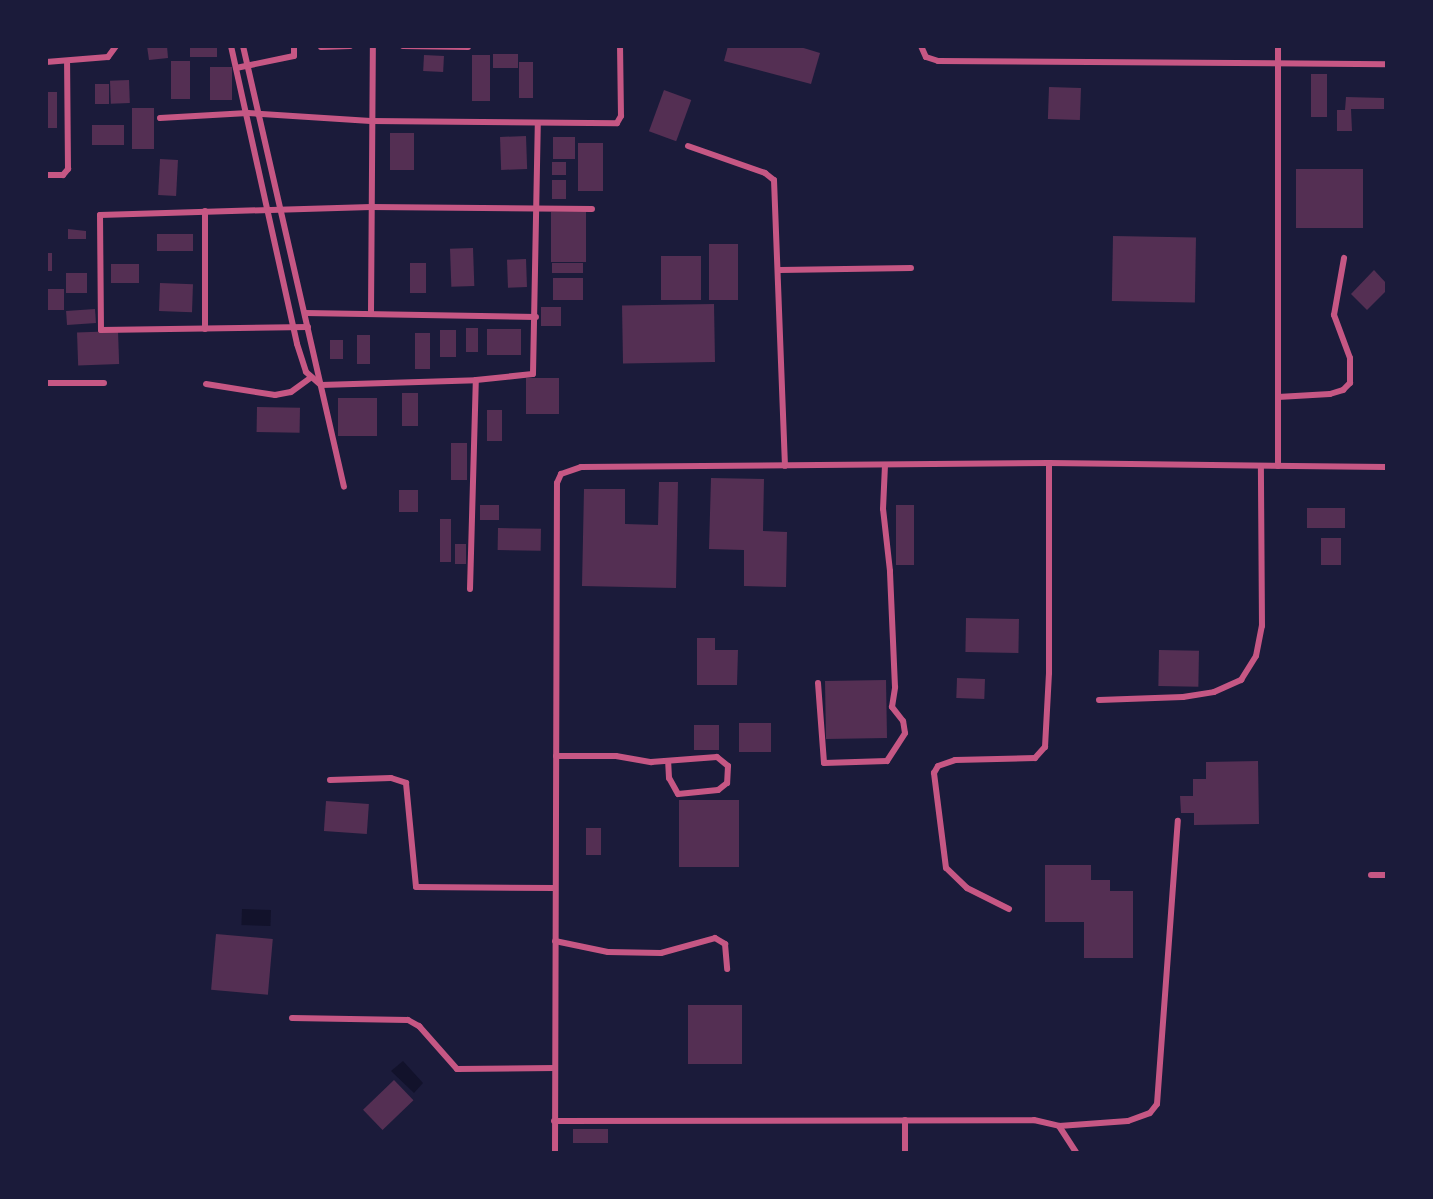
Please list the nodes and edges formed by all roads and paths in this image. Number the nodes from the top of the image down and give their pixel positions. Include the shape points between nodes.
1 (116, 46) edge
2 (231, 46) edge
3 (243, 46) edge
4 (294, 46) edge
5 (350, 46) edge
6 (374, 46) edge
7 (403, 46) edge
8 (620, 46) edge
9 (921, 46) edge
10 (1278, 46) edge
11 (321, 47) edge
12 (468, 47) edge
13 (67, 61) junction
14 (46, 62) edge
15 (1278, 62) junction
16 (1386, 64) edge
17 (248, 65) junction
18 (236, 68) junction
19 (248, 113) junction
20 (261, 113) junction
21 (160, 118) dead end
22 (371, 121) junction
23 (538, 124) junction
24 (688, 146) dead end
25 (46, 174) edge
26 (371, 207) junction
27 (538, 208) junction
28 (267, 209) junction
29 (592, 209) dead end
30 (281, 210) junction
31 (205, 211) junction
32 (1344, 258) dead end
33 (910, 268) dead end
34 (780, 270) junction
35 (305, 313) junction
36 (371, 313) junction
37 (536, 317) junction
38 (308, 327) junction
39 (293, 328) junction
40 (205, 329) junction
41 (310, 378) junction
42 (476, 380) junction
43 (46, 383) edge
44 (104, 383) dead end
45 (206, 384) dead end
46 (321, 385) junction
47 (1278, 397) junction
48 (1049, 463) junction
49 (885, 465) junction
50 (785, 466) junction
51 (1261, 466) junction
52 (1278, 466) junction
53 (1386, 467) edge
54 (344, 487) dead end
55 (470, 589) dead end
56 (818, 683) dead end
57 (1099, 700) dead end
58 (556, 756) junction
59 (668, 761) junction
60 (330, 780) dead end
61 (1178, 821) dead end
62 (1371, 875) dead end
63 (1386, 875) edge
64 (555, 888) junction
65 (1009, 909) dead end
66 (555, 941) junction
67 (727, 969) dead end
68 (292, 1018) dead end
69 (555, 1068) junction
70 (905, 1120) junction
71 (554, 1121) junction
72 (1059, 1126) junction
73 (555, 1152) edge
74 (905, 1152) edge
75 (1076, 1152) edge

1 - 13 street via 108,57
2 - 18 street
3 - 17 street
4 - 17 street via 294,56
5 - 11 street
6 - 22 street
7 - 12 street
8 - 23 street via 620,122
9 - 15 street via 926,57 938,61
10 - 15 street
13 - 14 street
13 - 25 street via 68,169 63,174
15 - 16 street
15 - 47 street
17 - 18 street
17 - 20 street
18 - 19 street
19 - 20 street
19 - 21 street
19 - 28 street
20 - 22 street
20 - 30 street
22 - 23 street
22 - 26 street
23 - 27 street
24 - 34 street via 765,172 774,180
26 - 27 street
26 - 30 street
26 - 36 street
27 - 29 street
27 - 37 street
28 - 30 street
28 - 31 street
28 - 39 street
30 - 35 street
31 - 40 street
31 - 40 street via 105,213 98,218 100,329
32 - 47 street via 1334,315 1350,358 1350,383 1330,394
33 - 34 street
34 - 50 street
35 - 36 street
35 - 38 street
36 - 37 street
37 - 42 street via 533,374
38 - 39 street
38 - 46 street
39 - 40 street
39 - 41 street
41 - 45 street via 291,392 275,395
41 - 46 street
42 - 46 street
42 - 55 street
43 - 44 street
46 - 54 street
47 - 52 street
48 - 49 street
48 - 51 street
48 - 65 street via 1045,747 1035,758 955,760 939,766 934,773 946,868 967,888
49 - 50 street
49 - 56 street via 883,509 891,571 895,687 892,707 903,721 904,733 887,762 824,763
50 - 58 street via 581,467 561,474 557,483
51 - 52 street
51 - 57 street via 1262,626 1256,656 1241,680 1214,692 1183,697
52 - 53 street
58 - 59 street
58 - 64 street
59 - 59 street via 669,778 678,794 718,790 727,783 728,766 722,758
60 - 64 street via 391,778 406,783 416,887
61 - 72 street via 1157,1104 1150,1113 1128,1121
62 - 63 street
64 - 66 street
66 - 67 street via 608,952 661,953 715,938 725,944
66 - 69 street
68 - 69 street via 408,1020 419,1026 457,1068
69 - 71 street
70 - 71 street
70 - 72 street via 1034,1120
70 - 74 street
71 - 73 street
72 - 75 street

